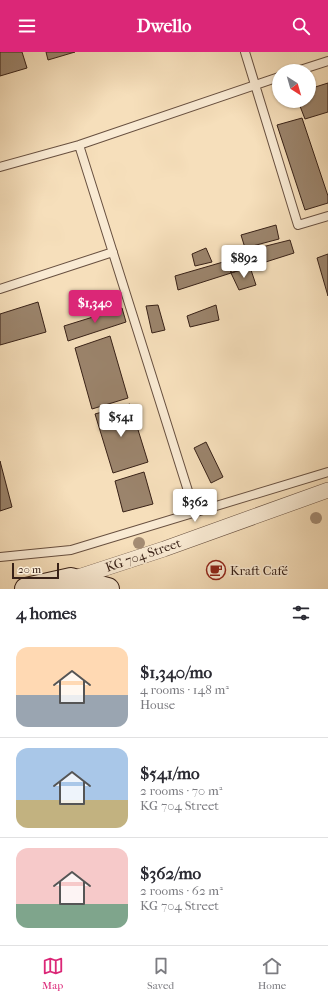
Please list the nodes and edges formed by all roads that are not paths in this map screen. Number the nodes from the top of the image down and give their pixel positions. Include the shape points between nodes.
1 (245, 52) edge
2 (328, 61) edge
3 (316, 65) edge
4 (272, 79) edge
5 (255, 85) junction
6 (79, 145) junction
7 (0, 167) edge
8 (328, 216) edge
9 (113, 252) junction
10 (0, 289) edge
11 (328, 472) edge
12 (328, 490) edge
13 (195, 513) junction
14 (0, 557) edge
15 (71, 579) junction
16 (26, 589) edge
17 (108, 589) edge

1 - 5 lane
2 - 3 lane
4 - 5 lane
5 - 6 lane
5 - 8 lane via 298,225
6 - 7 lane
6 - 9 lane
9 - 10 lane
9 - 13 lane
11 - 13 lane
12 - 15 street, KG 704 Street
13 - 14 lane via 71,550
15 - 16 main road
15 - 17 main road

